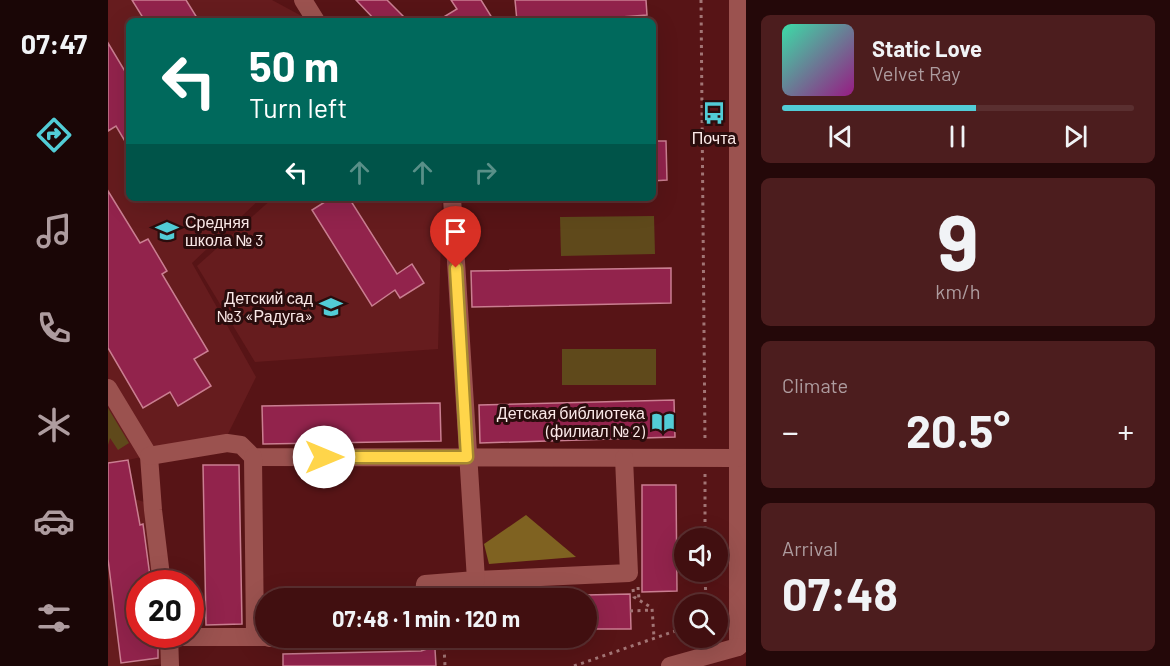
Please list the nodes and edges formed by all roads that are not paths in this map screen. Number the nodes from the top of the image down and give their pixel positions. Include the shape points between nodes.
1 (303, 0) edge
2 (738, 0) edge
3 (314, 18) edge
4 (452, 201) edge
5 (108, 388) edge
6 (149, 456) junction
7 (253, 457) junction
8 (467, 457) junction
9 (624, 458) junction
10 (738, 458) junction
11 (160, 570) edge
12 (476, 580) junction
13 (260, 588) edge
14 (425, 588) edge
15 (204, 636) edge
16 (255, 637) edge
17 (169, 648) edge
18 (742, 651) edge
19 (170, 666) edge
20 (670, 666) edge

1 - 3 street
2 - 10 street
4 - 8 street
5 - 6 street
6 - 7 street via 227,443 241,446
6 - 11 street
7 - 8 street
7 - 13 street
8 - 9 street
8 - 12 street
9 - 10 street
9 - 12 street via 633,579
10 - 18 street
12 - 14 street via 425,584
15 - 16 street
17 - 19 street
18 - 20 street

